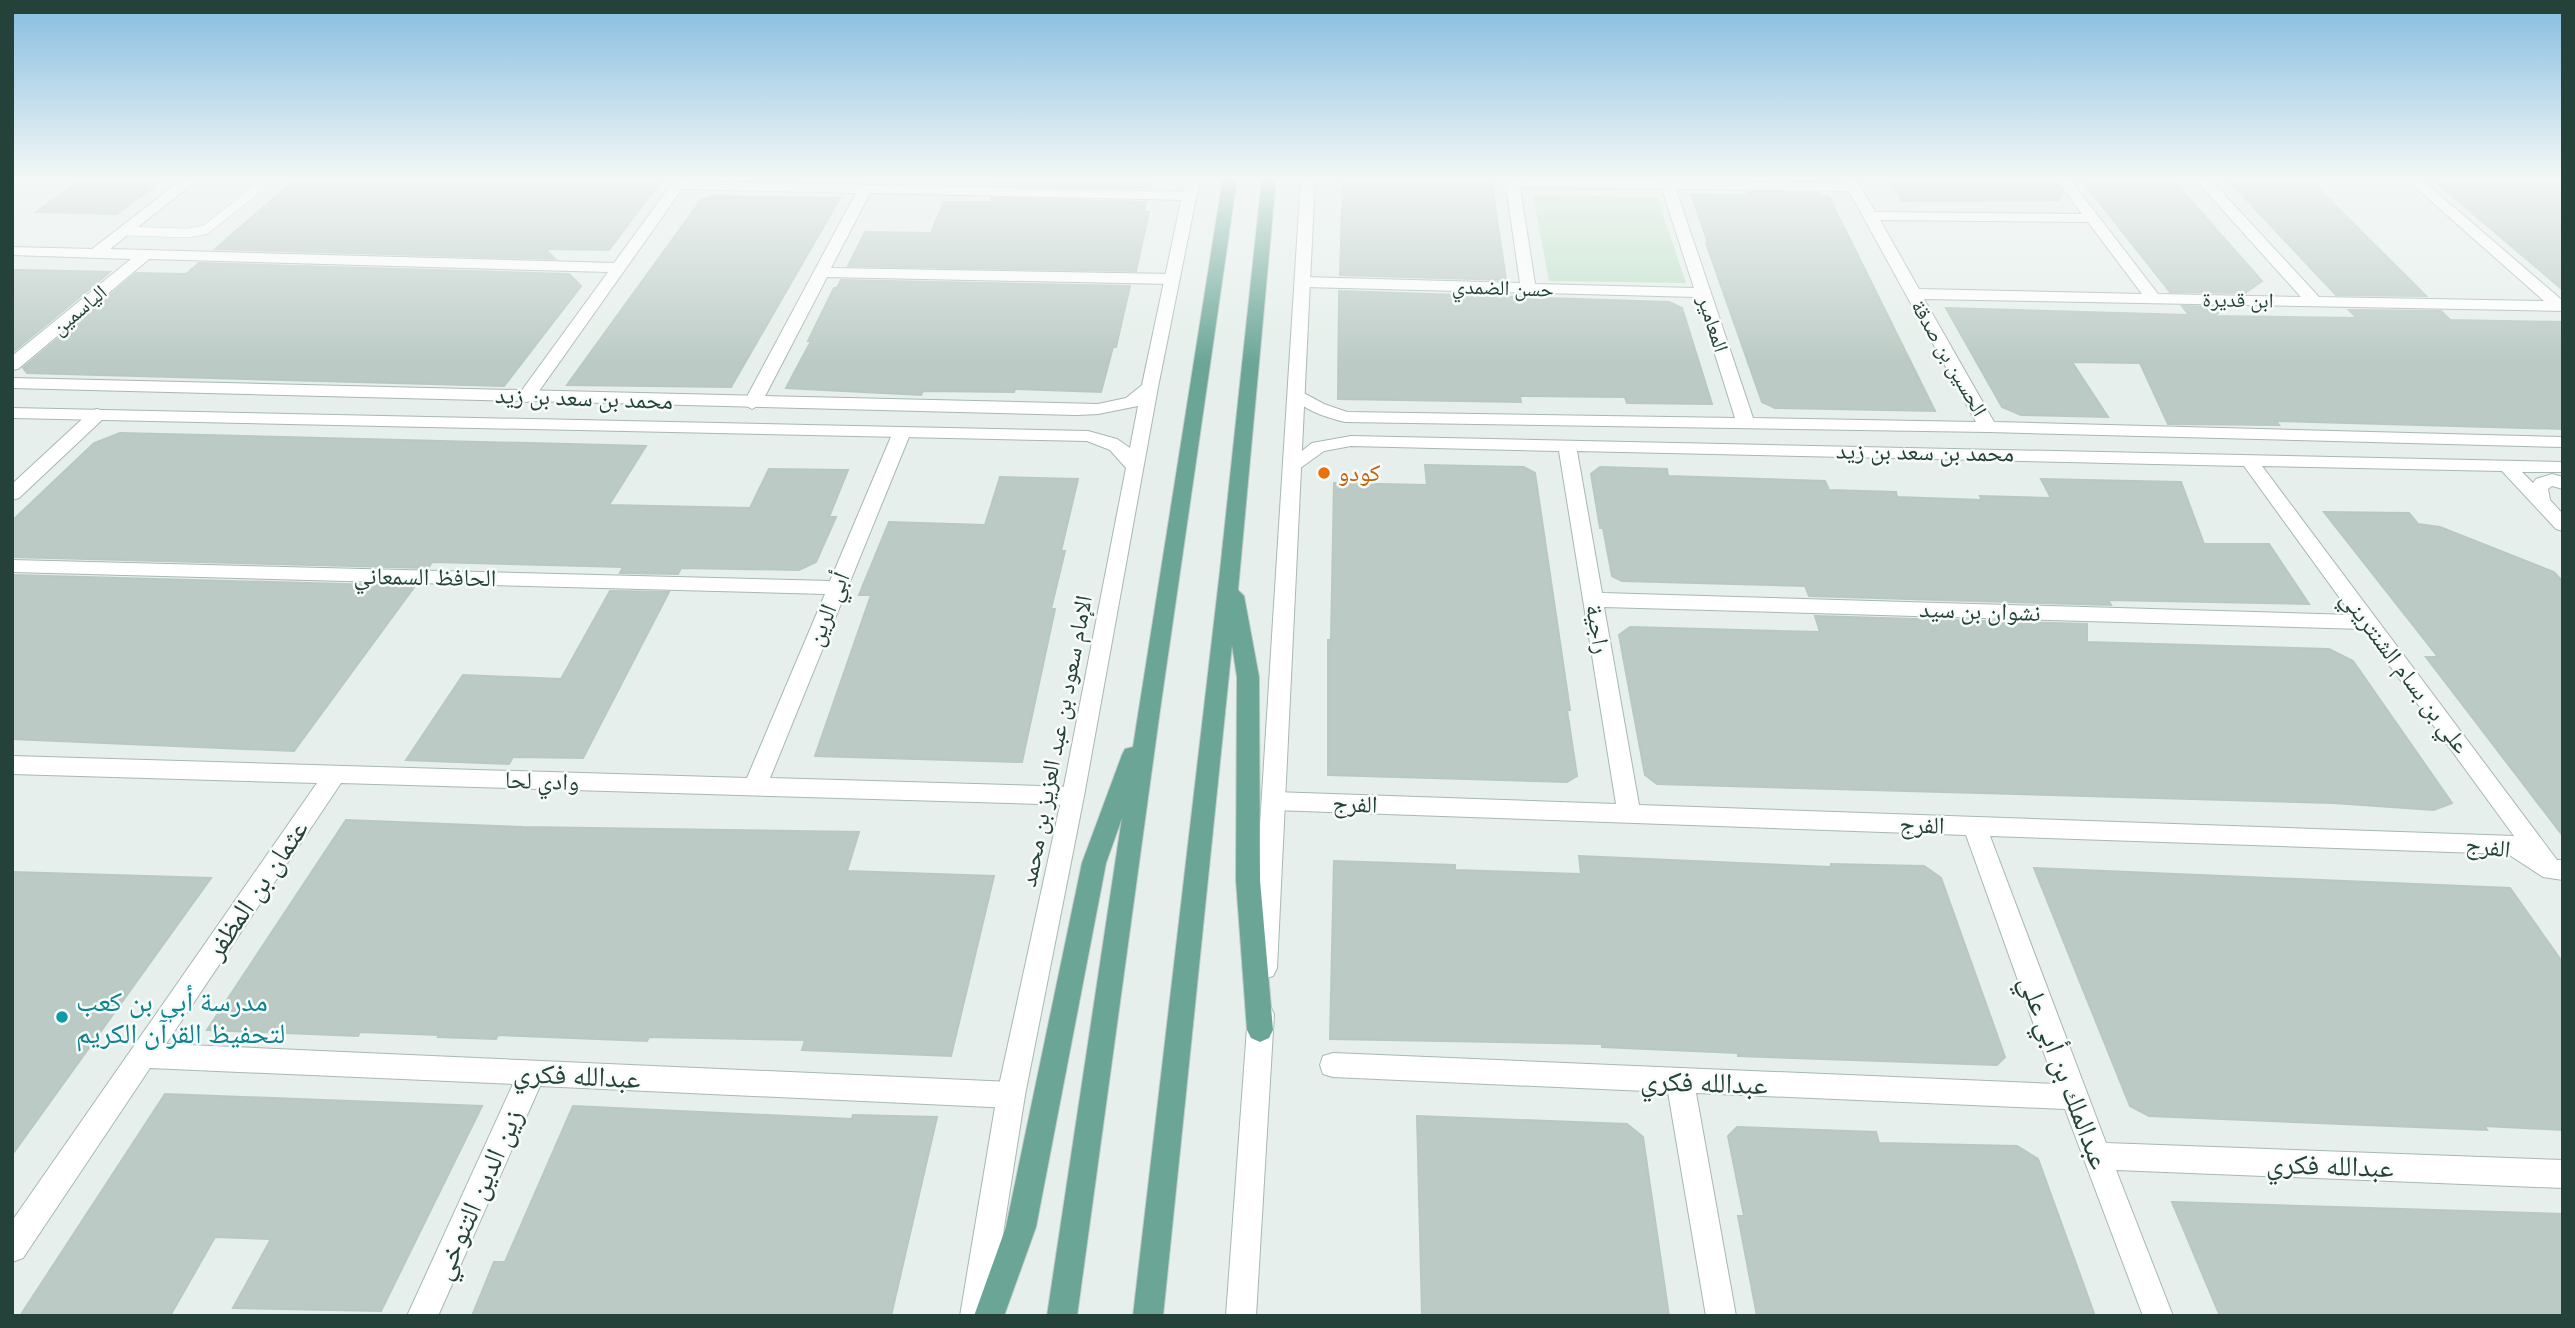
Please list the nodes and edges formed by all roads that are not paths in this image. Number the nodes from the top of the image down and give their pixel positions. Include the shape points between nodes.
1 (113, 240) edge
2 (639, 240) edge
3 (838, 240) edge
4 (1180, 240) edge
5 (1221, 240) edge
6 (1263, 240) edge
7 (1306, 240) edge
8 (1521, 240) edge
9 (1686, 240) edge
10 (1883, 240) edge
11 (2110, 240) edge
12 (2258, 240) edge
13 (2484, 240) edge
14 (12, 251) edge
15 (95, 254) junction
16 (145, 255) junction
17 (618, 268) junction
18 (821, 272) junction
19 (1172, 279) junction
20 (1304, 282) junction
21 (1528, 289) junction
22 (1703, 293) junction
23 (1912, 294) junction
24 (2154, 299) junction
25 (2315, 302) junction
26 (2561, 306) edge
27 (12, 365) edge
28 (12, 383) edge
29 (1150, 387) junction
30 (1298, 395) junction
31 (526, 397) junction
32 (752, 404) junction
33 (1077, 410) junction
34 (12, 413) edge
35 (98, 414) junction
36 (1746, 424) junction
37 (1988, 426) junction
38 (902, 432) junction
39 (1064, 435) junction
40 (2563, 442) edge
41 (1567, 445) junction
42 (2248, 459) junction
43 (1293, 465) junction
44 (2506, 465) junction
45 (2563, 467) edge
46 (1135, 469) junction
47 (2563, 483) edge
48 (12, 494) edge
49 (2541, 502) junction
50 (2563, 525) edge
51 (12, 566) edge
52 (1230, 571) junction
53 (837, 588) junction
54 (1593, 600) junction
55 (2367, 622) junction
56 (1149, 710) junction
57 (12, 765) edge
58 (334, 775) junction
59 (755, 787) junction
60 (1073, 796) junction
61 (1274, 801) junction
62 (1629, 814) junction
63 (1975, 827) junction
64 (2559, 875) edge
65 (1260, 1030) junction
66 (142, 1055) junction
67 (1333, 1065) dead end
68 (532, 1073) junction
69 (1680, 1081) junction
70 (1011, 1095) junction
71 (2074, 1097) junction
72 (2097, 1156) junction
73 (2563, 1174) edge
74 (12, 1247) edge
75 (422, 1316) edge
76 (975, 1316) edge
77 (989, 1316) edge
78 (1062, 1316) edge
79 (1148, 1316) edge
80 (1241, 1316) edge
81 (1721, 1316) edge
82 (2158, 1316) edge

1 - 15 street, الياسمين
2 - 17 street
3 - 18 street
4 - 19 street, الإمام سعود بن عبد العزيز بن محمد
5 - 56 main road
6 - 52 main road
7 - 20 street
8 - 21 street
9 - 22 street, المعامير
10 - 23 street, الحسين بن صدقة
11 - 24 street
12 - 25 street
13 - 26 street
14 - 15 street
15 - 16 street
16 - 17 street
16 - 27 street, الياسمين
17 - 31 street
18 - 19 street
18 - 32 street
19 - 29 street, الإمام سعود بن عبد العزيز بن محمد
20 - 21 street, حسن الضمدي
20 - 30 street
21 - 22 street, حسن الضمدي
22 - 36 street, المعامير
23 - 24 street, ابن قديرة
23 - 37 street, الحسين بن صدقة
24 - 25 street, ابن قديرة
25 - 26 street, ابن قديرة
28 - 31 street, محمد بن سعد بن زيد
29 - 33 street, محمد بن سعد بن زيد via 1132,402
29 - 46 street, الإمام سعود بن عبد العزيز بن محمد
30 - 36 street, محمد بن سعد بن زيد via 1345,417
30 - 43 street
31 - 32 street, محمد بن سعد بن زيد
32 - 33 street, محمد بن سعد بن زيد
33 - 39 street via 1090,422
34 - 35 street, محمد بن سعد بن زيد
35 - 38 street, محمد بن سعد بن زيد
35 - 48 street
36 - 37 street, محمد بن سعد بن زيد
37 - 40 street, محمد بن سعد بن زيد
38 - 39 street, محمد بن سعد بن زيد
38 - 53 street, أبي الرين
39 - 46 street, محمد بن سعد بن زيد via 1109,441 1125,450
41 - 42 street, محمد بن سعد بن زيد
41 - 43 street, محمد بن سعد بن زيد via 1351,441 1318,447
41 - 54 street, راجية
42 - 44 street, محمد بن سعد بن زيد
42 - 55 street, علي بن بسام الشنتريني
43 - 61 street
44 - 45 street, محمد بن سعد بن زيد
44 - 49 street
46 - 60 street, الإمام سعود بن عبد العزيز بن محمد
47 - 49 street via 2542,483
49 - 50 street
51 - 53 street, الحافظ السمعاني
52 - 65 main road via 1248,677 1248,880
52 - 79 main road
53 - 59 street, أبي الرين
54 - 55 street, نشوان بن سيد
54 - 62 street, راجية
55 - 64 street, علي بن بسام الشنتريني
56 - 77 main road via 1094,863 1021,1227
56 - 78 main road
57 - 58 street, وادي لحا
58 - 59 street, وادي لحا
58 - 66 street, عثمان بن المظفر
59 - 60 street, وادي لحا
60 - 70 street, الإمام سعود بن عبد العزيز بن محمد
61 - 62 street, الفرج
61 - 65 street
62 - 63 street, الفرج
63 - 64 street, الفرج via 2512,845
63 - 71 street, عبدالملك بن أبي علي
65 - 80 street
66 - 68 street, عبدالله فكري
66 - 74 street, عثمان بن المظفر
67 - 69 street, عبدالله فكري
68 - 70 street, عبدالله فكري
68 - 75 street, زين الدين التنوخي
69 - 71 street, عبدالله فكري
69 - 81 street
70 - 76 street, الإمام سعود بن عبد العزيز بن محمد
71 - 72 street, عبدالملك بن أبي علي
72 - 73 street, عبدالله فكري
72 - 82 street, عبدالملك بن أبي علي

